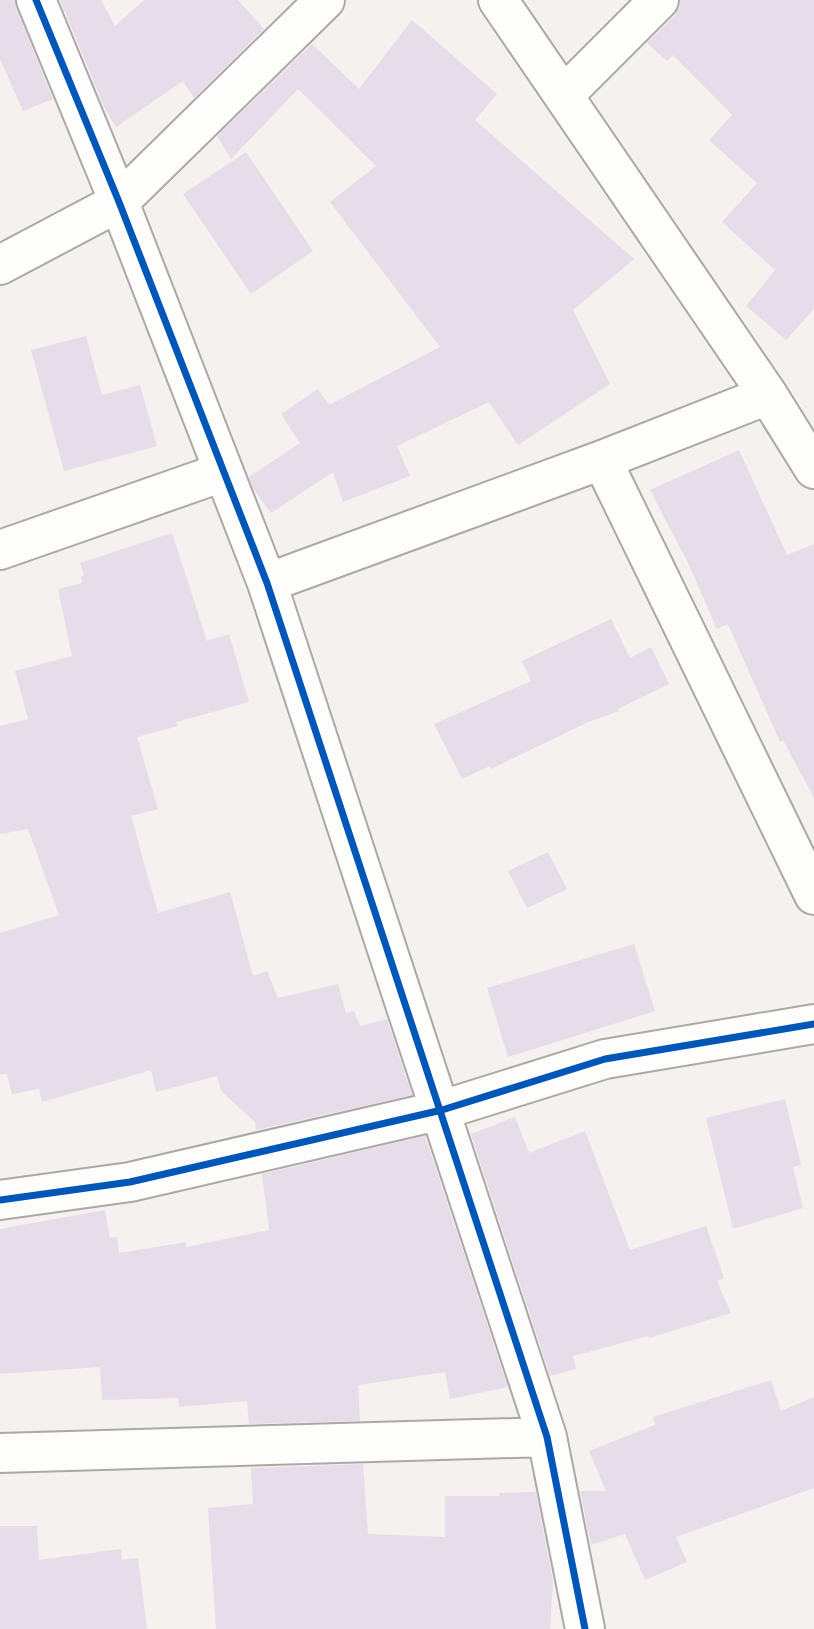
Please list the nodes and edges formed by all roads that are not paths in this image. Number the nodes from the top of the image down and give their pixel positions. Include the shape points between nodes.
1 (36, 0) edge
2 (325, 0) edge
3 (498, 0) edge
4 (659, 0) edge
5 (564, 95) junction
6 (118, 202) junction
7 (0, 265) edge
8 (768, 395) junction
9 (602, 460) junction
10 (814, 469) edge
11 (223, 472) junction
12 (0, 550) edge
13 (267, 583) junction
14 (814, 895) edge
15 (814, 1024) edge
16 (442, 1110) junction
17 (0, 1200) edge
18 (547, 1437) junction
19 (0, 1453) edge
20 (585, 1629) edge

1 - 6 street
2 - 6 street
3 - 5 street
4 - 5 street
5 - 8 street
6 - 7 street
6 - 11 street
8 - 9 street
8 - 10 street
9 - 13 street
9 - 14 street
11 - 12 street
11 - 13 street
13 - 16 street
15 - 16 street via 604,1059
16 - 17 street via 130,1182
16 - 18 street
18 - 19 street
18 - 20 street

